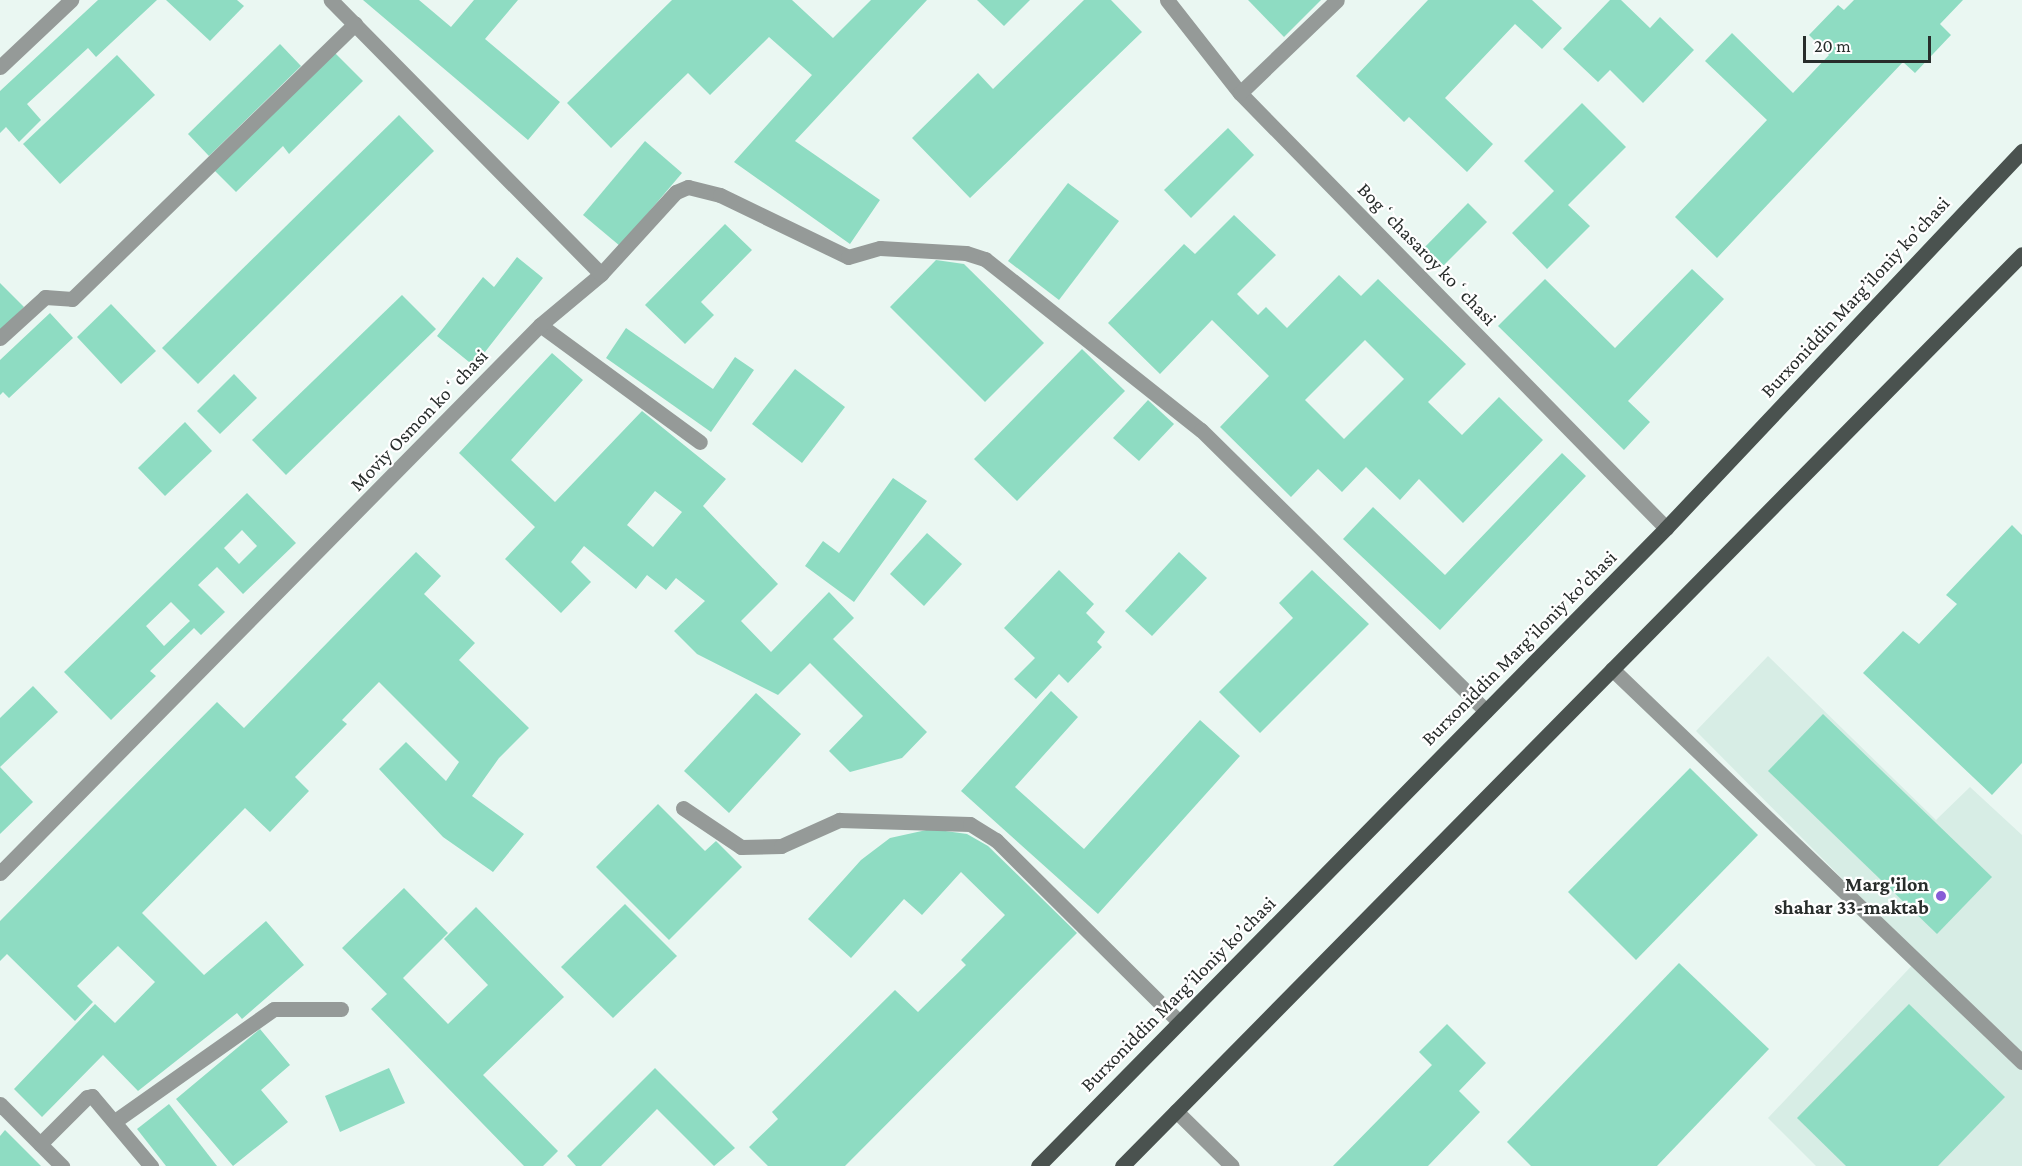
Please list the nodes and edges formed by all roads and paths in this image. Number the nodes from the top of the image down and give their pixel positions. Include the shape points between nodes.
1 (71, 0) edge
2 (331, 0) edge
3 (1167, 0) edge
4 (1337, 0) edge
5 (354, 24) junction
6 (0, 67) edge
7 (1240, 93) junction
8 (2022, 152) edge
9 (2022, 254) edge
10 (601, 274) junction
11 (540, 324) junction
12 (0, 338) edge
13 (700, 442) dead end
14 (1666, 528) junction
15 (1612, 669) junction
16 (1486, 711) junction
17 (683, 808) dead end
18 (0, 873) edge
19 (341, 1009) dead end
20 (1179, 1022) junction
21 (2022, 1062) edge
22 (0, 1104) edge
23 (1176, 1111) junction
24 (115, 1121) junction
25 (40, 1144) junction
26 (62, 1166) edge
27 (152, 1166) edge
28 (1038, 1166) edge
29 (1122, 1166) edge
30 (1232, 1166) edge

1 - 6 street
2 - 5 street
3 - 7 street, Bogʻchasaroy koʻchasi
4 - 7 street
5 - 10 street
5 - 12 street via 72,299 45,297
7 - 14 street, Bogʻchasaroy koʻchasi
8 - 14 main road, Burxoniddin Marg’iloniy ko’chasi
9 - 15 main road
10 - 11 street, Moviy Osmon koʻchasi
10 - 16 street, Moviy Osmon koʻchasi via 676,192 688,187 720,195 848,257 880,248 966,253 985,259 1201,430
11 - 13 street
11 - 18 street, Moviy Osmon koʻchasi
14 - 16 main road, Burxoniddin Marg’iloniy ko’chasi
15 - 21 street
15 - 23 main road
16 - 20 main road, Burxoniddin Marg’iloniy ko’chasi
17 - 20 street via 741,847 780,846 839,820 970,824 996,840
19 - 24 street via 274,1009
20 - 28 main road, Burxoniddin Marg’iloniy ko’chasi
22 - 25 street
23 - 29 main road
23 - 30 street
24 - 25 street via 97,1099 87,1097
24 - 27 street
25 - 26 street

